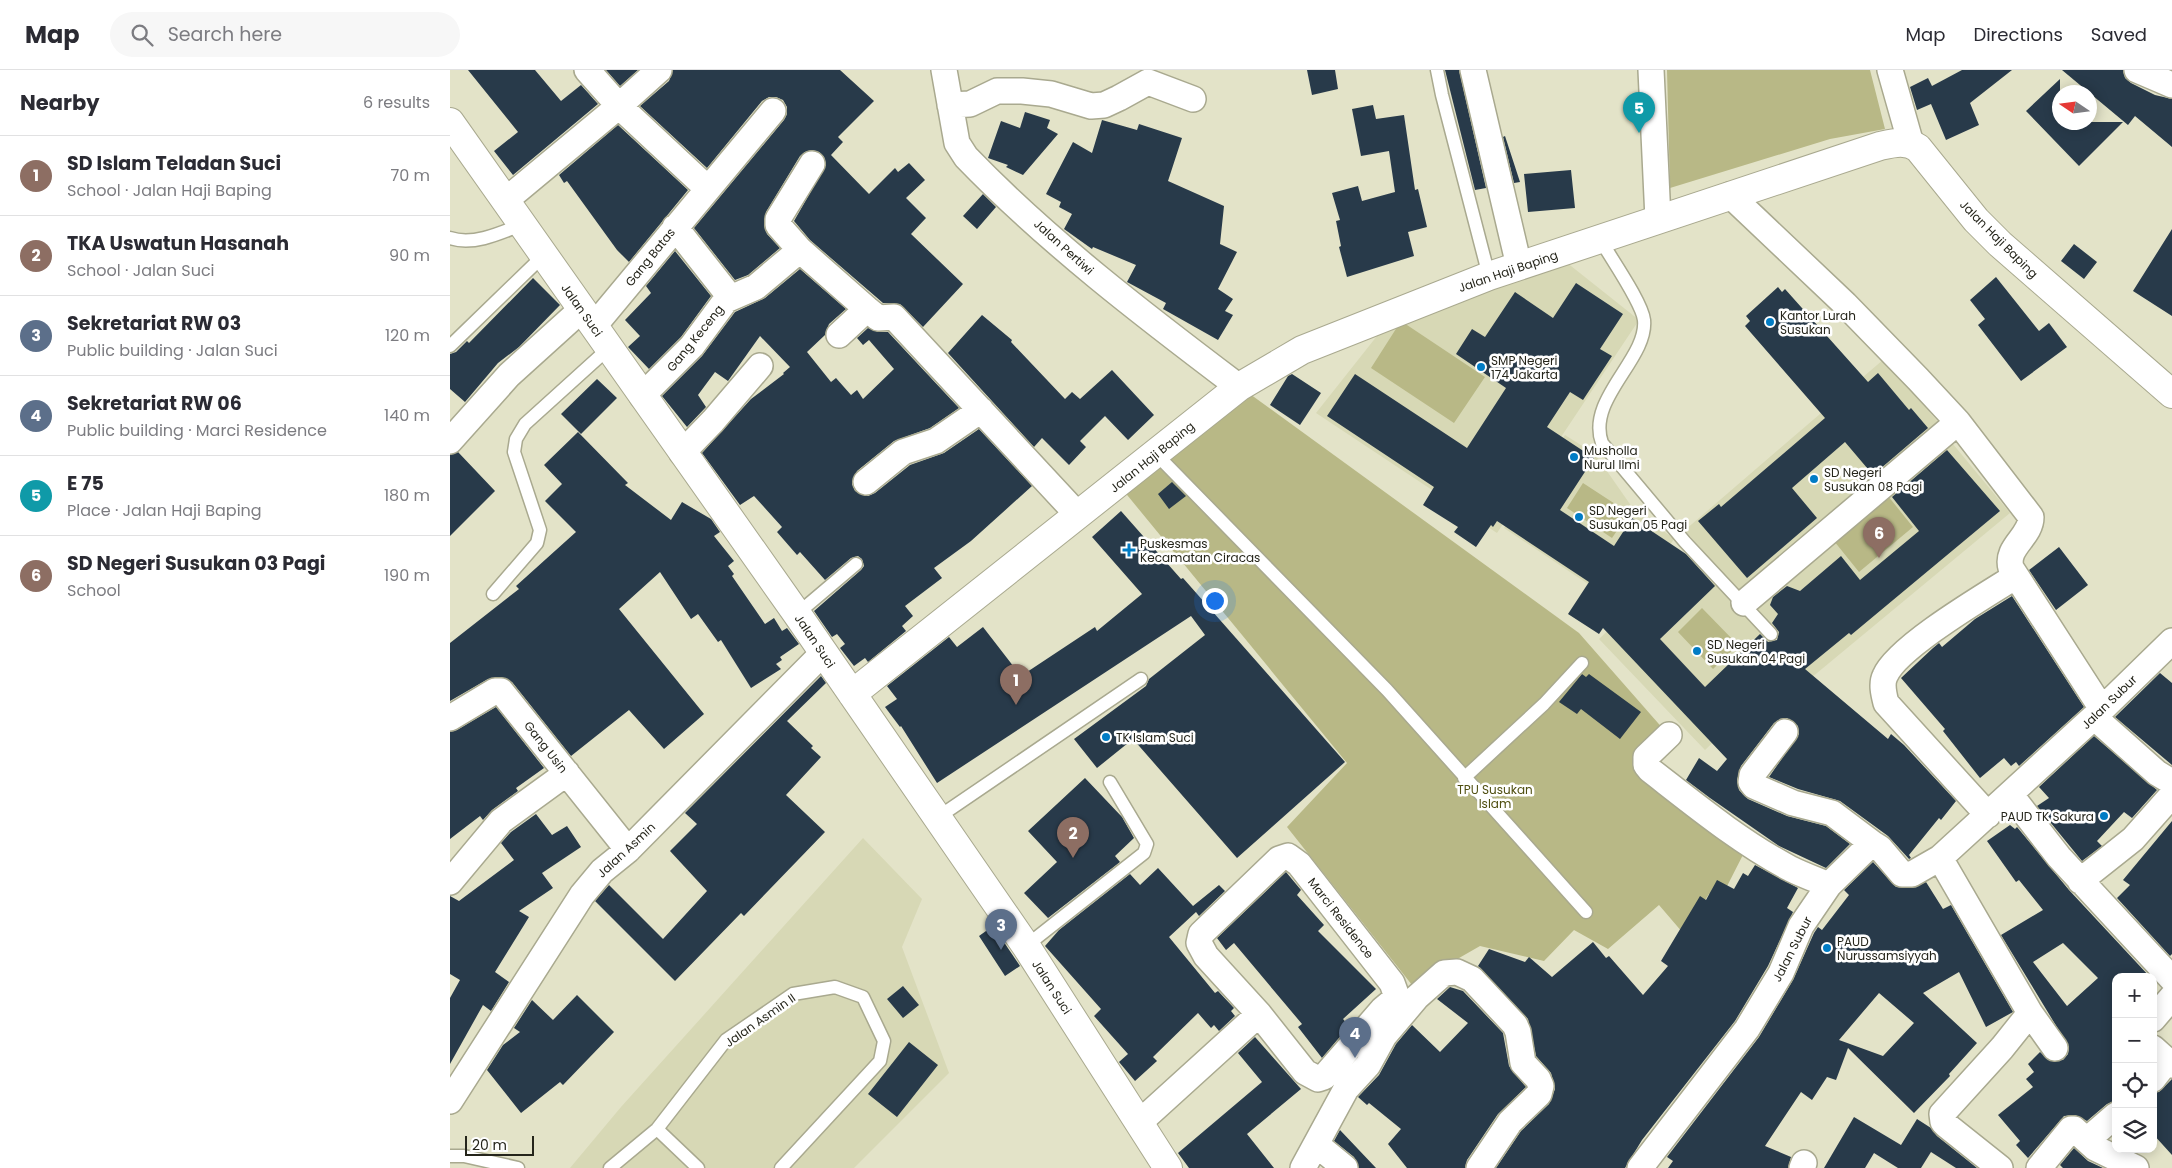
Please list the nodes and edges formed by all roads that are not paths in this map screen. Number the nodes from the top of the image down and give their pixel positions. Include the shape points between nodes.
1 (587, 70) edge
2 (659, 70) edge
3 (944, 70) edge
4 (1437, 70) edge
5 (1472, 70) edge
6 (1651, 70) edge
7 (1890, 70) edge
8 (2137, 70) edge
9 (2172, 85) edge
10 (1193, 99) dead end
11 (950, 105) junction
12 (620, 106) junction
13 (773, 111) dead end
14 (450, 122) edge
15 (1911, 144) junction
16 (812, 164) dead end
17 (708, 189) junction
18 (1730, 195) junction
19 (506, 200) junction
20 (1658, 219) junction
21 (523, 224) junction
22 (675, 227) junction
23 (450, 238) edge
24 (1600, 239) junction
25 (800, 250) junction
26 (544, 255) junction
27 (1519, 266) junction
28 (1489, 276) junction
29 (730, 297) junction
30 (867, 309) junction
31 (588, 318) junction
32 (838, 335) dead end
33 (450, 346) edge
34 (609, 348) junction
35 (760, 366) dead end
36 (1240, 387) junction
37 (2172, 394) edge
38 (642, 396) junction
39 (981, 410) junction
40 (1958, 422) junction
41 (450, 441) edge
42 (682, 453) junction
43 (1156, 454) junction
44 (866, 482) dead end
45 (1078, 515) junction
46 (856, 564) dead end
47 (2016, 576) junction
48 (493, 594) dead end
49 (1744, 603) junction
50 (797, 614) junction
51 (1771, 634) dead end
52 (2172, 641) edge
53 (823, 653) junction
54 (1582, 663) dead end
55 (1141, 679) dead end
56 (852, 694) junction
57 (2098, 713) junction
58 (450, 718) edge
59 (1785, 732) dead end
60 (1669, 735) dead end
61 (567, 774) junction
62 (1464, 778) junction
63 (1110, 782) dead end
64 (2172, 782) edge
65 (2010, 794) junction
66 (2172, 794) edge
67 (1988, 815) junction
68 (937, 818) junction
69 (1872, 843) junction
70 (628, 850) junction
71 (1940, 858) junction
72 (2080, 881) junction
73 (450, 882) edge
74 (1829, 885) junction
75 (1586, 912) dead end
76 (1026, 946) junction
77 (2172, 979) edge
78 (2172, 997) edge
79 (2030, 1013) junction
80 (1260, 1014) junction
81 (2154, 1018) edge
82 (1365, 1047) junction
83 (2055, 1048) dead end
84 (450, 1102) edge
85 (2112, 1118) edge
86 (1140, 1122) junction
87 (657, 1129) junction
88 (2087, 1140) junction
89 (1317, 1145) junction
90 (450, 1156) edge
91 (518, 1168) edge
92 (610, 1168) edge
93 (698, 1168) edge
94 (781, 1168) edge
95 (1168, 1168) edge
96 (1303, 1168) edge
97 (1345, 1168) edge
98 (1479, 1168) edge
99 (1640, 1168) edge
100 (2000, 1168) edge
101 (2039, 1168) edge
102 (2136, 1168) edge

1 - 12 street
2 - 12 street
3 - 11 street, Jalan Pertiwi
4 - 28 lane
5 - 27 street
6 - 20 street
7 - 15 street
8 - 9 street
10 - 11 street via 1148,82 1104,105 1091,106 1051,94 1022,91 997,92 970,104
11 - 36 street, Jalan Pertiwi via 957,142 981,172 1136,308
12 - 17 street
12 - 19 street
13 - 17 street, Gang Batas
14 - 19 street, Jalan Suci
15 - 18 street, Jalan Haji Baping via 1896,142 1880,146
15 - 37 street, Jalan Haji Baping via 1927,156 1958,199 2000,244
16 - 25 street via 777,221
17 - 22 street, Gang Batas
18 - 20 street, Jalan Haji Baping
18 - 40 street via 1845,304
19 - 21 street, Jalan Suci
20 - 24 street, Jalan Haji Baping
21 - 23 lane via 478,239
21 - 26 street, Jalan Suci
22 - 29 street
22 - 31 street, Gang Batas
24 - 27 street, Jalan Haji Baping
24 - 49 lane via 1639,305 1644,322 1642,338 1600,415 1598,431 1602,443 1685,542
25 - 29 street, Gang Keceng via 756,287
25 - 30 street
26 - 31 street, Jalan Suci
26 - 33 lane
27 - 28 street, Jalan Haji Baping
28 - 36 street, Jalan Haji Baping via 1302,350
29 - 38 street, Gang Keceng via 692,346
30 - 32 street
30 - 39 street via 878,318 894,317
31 - 34 street, Jalan Suci
31 - 41 street, Gang Batas via 509,375
34 - 38 street, Jalan Suci
34 - 48 lane via 526,424 516,439 514,452 540,530 537,543
35 - 42 street
36 - 43 street, Jalan Haji Baping
38 - 42 street, Jalan Suci
39 - 44 street via 936,441 903,452
39 - 45 street
40 - 47 street via 2031,517 2028,530 2011,554 2009,562
40 - 49 street
42 - 50 street, Jalan Suci
43 - 45 street, Jalan Haji Baping
43 - 62 lane via 1387,690
45 - 56 street, Jalan Haji Baping
46 - 50 lane
47 - 57 street via 2036,603
47 - 67 street via 1938,627 1894,663 1884,677 1883,692 1891,709
49 - 51 lane
50 - 53 street, Jalan Suci
52 - 57 street, Jalan Subur
53 - 56 street, Jalan Suci
53 - 70 street, Jalan Asmin
54 - 62 lane via 1544,704
55 - 68 lane
56 - 68 street, Jalan Suci
57 - 64 street via 2157,773
57 - 65 street, Jalan Subur
58 - 61 street, Gang Usin via 495,690 501,690
59 - 69 street via 1752,775 1754,786 1832,813
60 - 74 street via 1646,757 1650,770 1754,846 1791,869
61 - 70 street, Gang Usin
61 - 73 street via 501,821
62 - 75 lane
63 - 76 lane via 1147,844 1144,853
65 - 67 street, Jalan Subur
65 - 72 street
66 - 72 street via 2133,839
67 - 71 street, Jalan Subur
68 - 76 street, Jalan Suci
69 - 71 street, Jalan Subur via 1902,874 1912,874
69 - 74 street, Jalan Subur
70 - 84 street, Jalan Asmin via 602,871 582,895
71 - 79 street
72 - 77 street
74 - 99 street, Jalan Subur via 1801,926 1781,973 1747,1029
76 - 86 street, Jalan Suci
78 - 81 street
79 - 83 street
79 - 100 street via 1942,1114 1946,1125
80 - 82 street, Marci Residence via 1305,1072 1318,1079
80 - 82 street, Marci Residence via 1206,956 1200,947 1200,939 1279,859 1288,856 1299,864 1395,989 1395,999
80 - 86 street
82 - 89 street
82 - 98 street via 1384,1036 1417,998 1439,977 1452,971 1472,979 1509,1017 1518,1032 1522,1063 1538,1079 1541,1090 1510,1122
85 - 88 street
86 - 95 street, Jalan Suci
87 - 92 lane, Jalan Asmin II
87 - 93 lane
87 - 94 lane, Jalan Asmin II via 726,1040 793,994 835,987 863,997 884,1041 880,1062
88 - 101 street via 2071,1129
88 - 102 street via 2095,1148
89 - 96 street
89 - 97 street
90 - 91 lane

